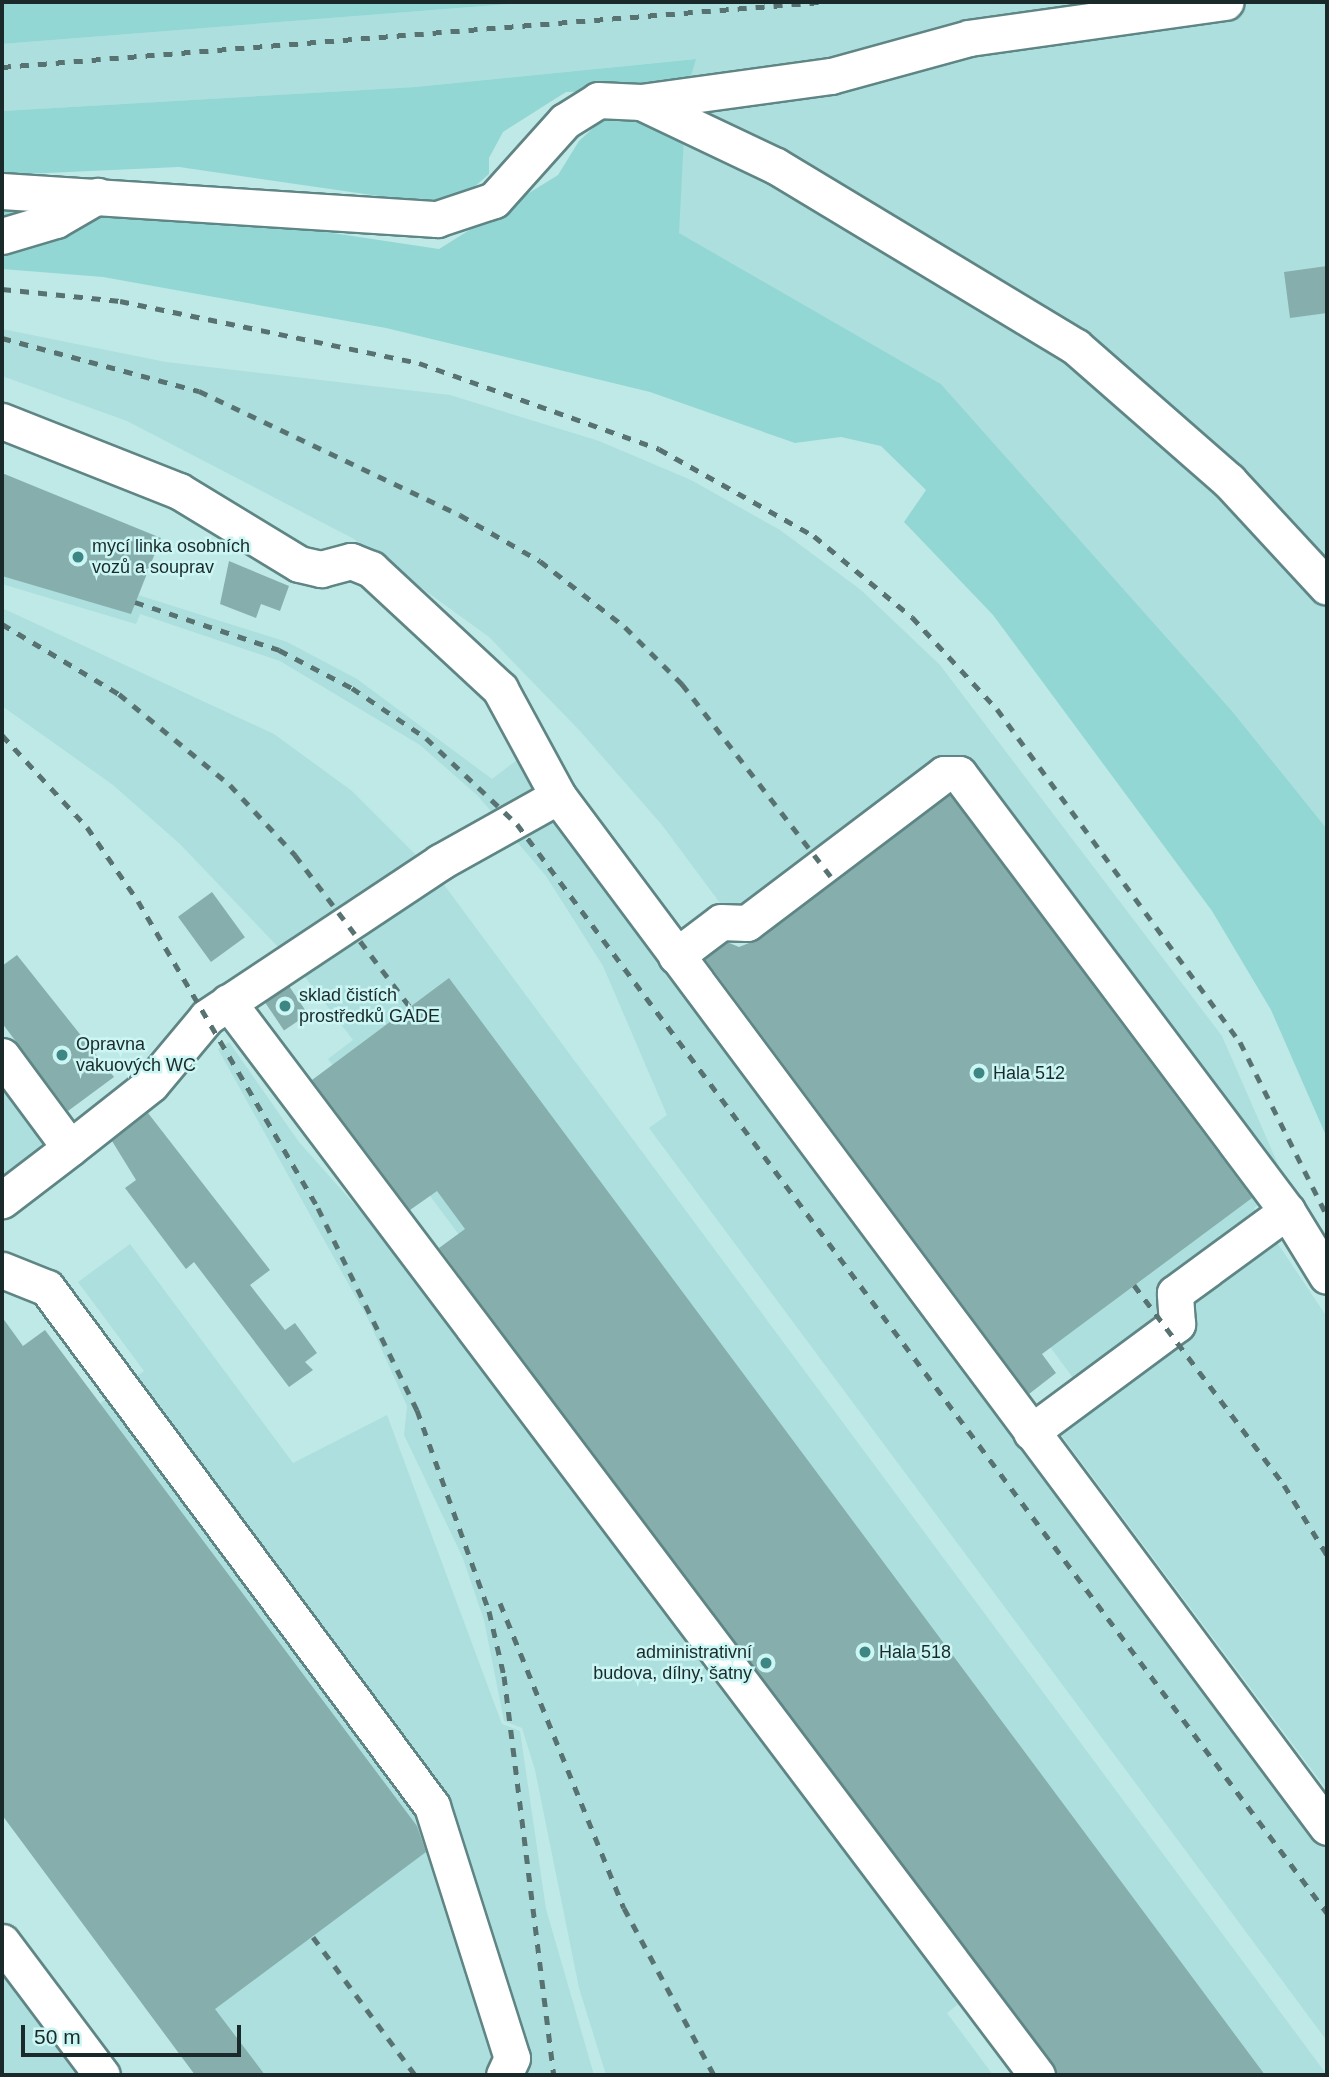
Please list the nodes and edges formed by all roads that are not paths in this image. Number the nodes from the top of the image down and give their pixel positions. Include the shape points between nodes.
1 (1225, 2) edge
2 (641, 102) junction
3 (2, 191) edge
4 (97, 196) junction
5 (2, 236) edge
6 (2, 421) edge
7 (1327, 587) edge
8 (558, 796) junction
9 (676, 956) junction
10 (228, 1002) junction
11 (2, 1056) edge
12 (70, 1147) junction
13 (2, 1200) edge
14 (1287, 1211) junction
15 (2, 1270) edge
16 (1327, 1276) edge
17 (1031, 1432) junction
18 (1327, 1827) edge
19 (2, 1942) edge
20 (502, 2074) edge
21 (102, 2075) edge
22 (1037, 2075) edge

1 - 2 lane via 969,38 831,76
2 - 4 lane via 598,100 565,121 494,200 437,219
2 - 7 lane via 776,166 1076,347 1229,481
3 - 4 lane
4 - 5 lane via 56,220
6 - 8 lane via 179,491 299,564 321,569 351,561 371,569 500,689
8 - 9 lane
8 - 10 lane via 440,862
9 - 14 lane via 721,922 747,923 954,771
9 - 17 lane
10 - 12 lane via 200,1023 151,1084
10 - 22 lane
11 - 12 lane
12 - 13 lane
14 - 16 lane
14 - 17 lane via 1175,1293 1177,1324
15 - 20 lane via 47,1288 432,1806 512,2058
17 - 18 lane
19 - 21 lane

